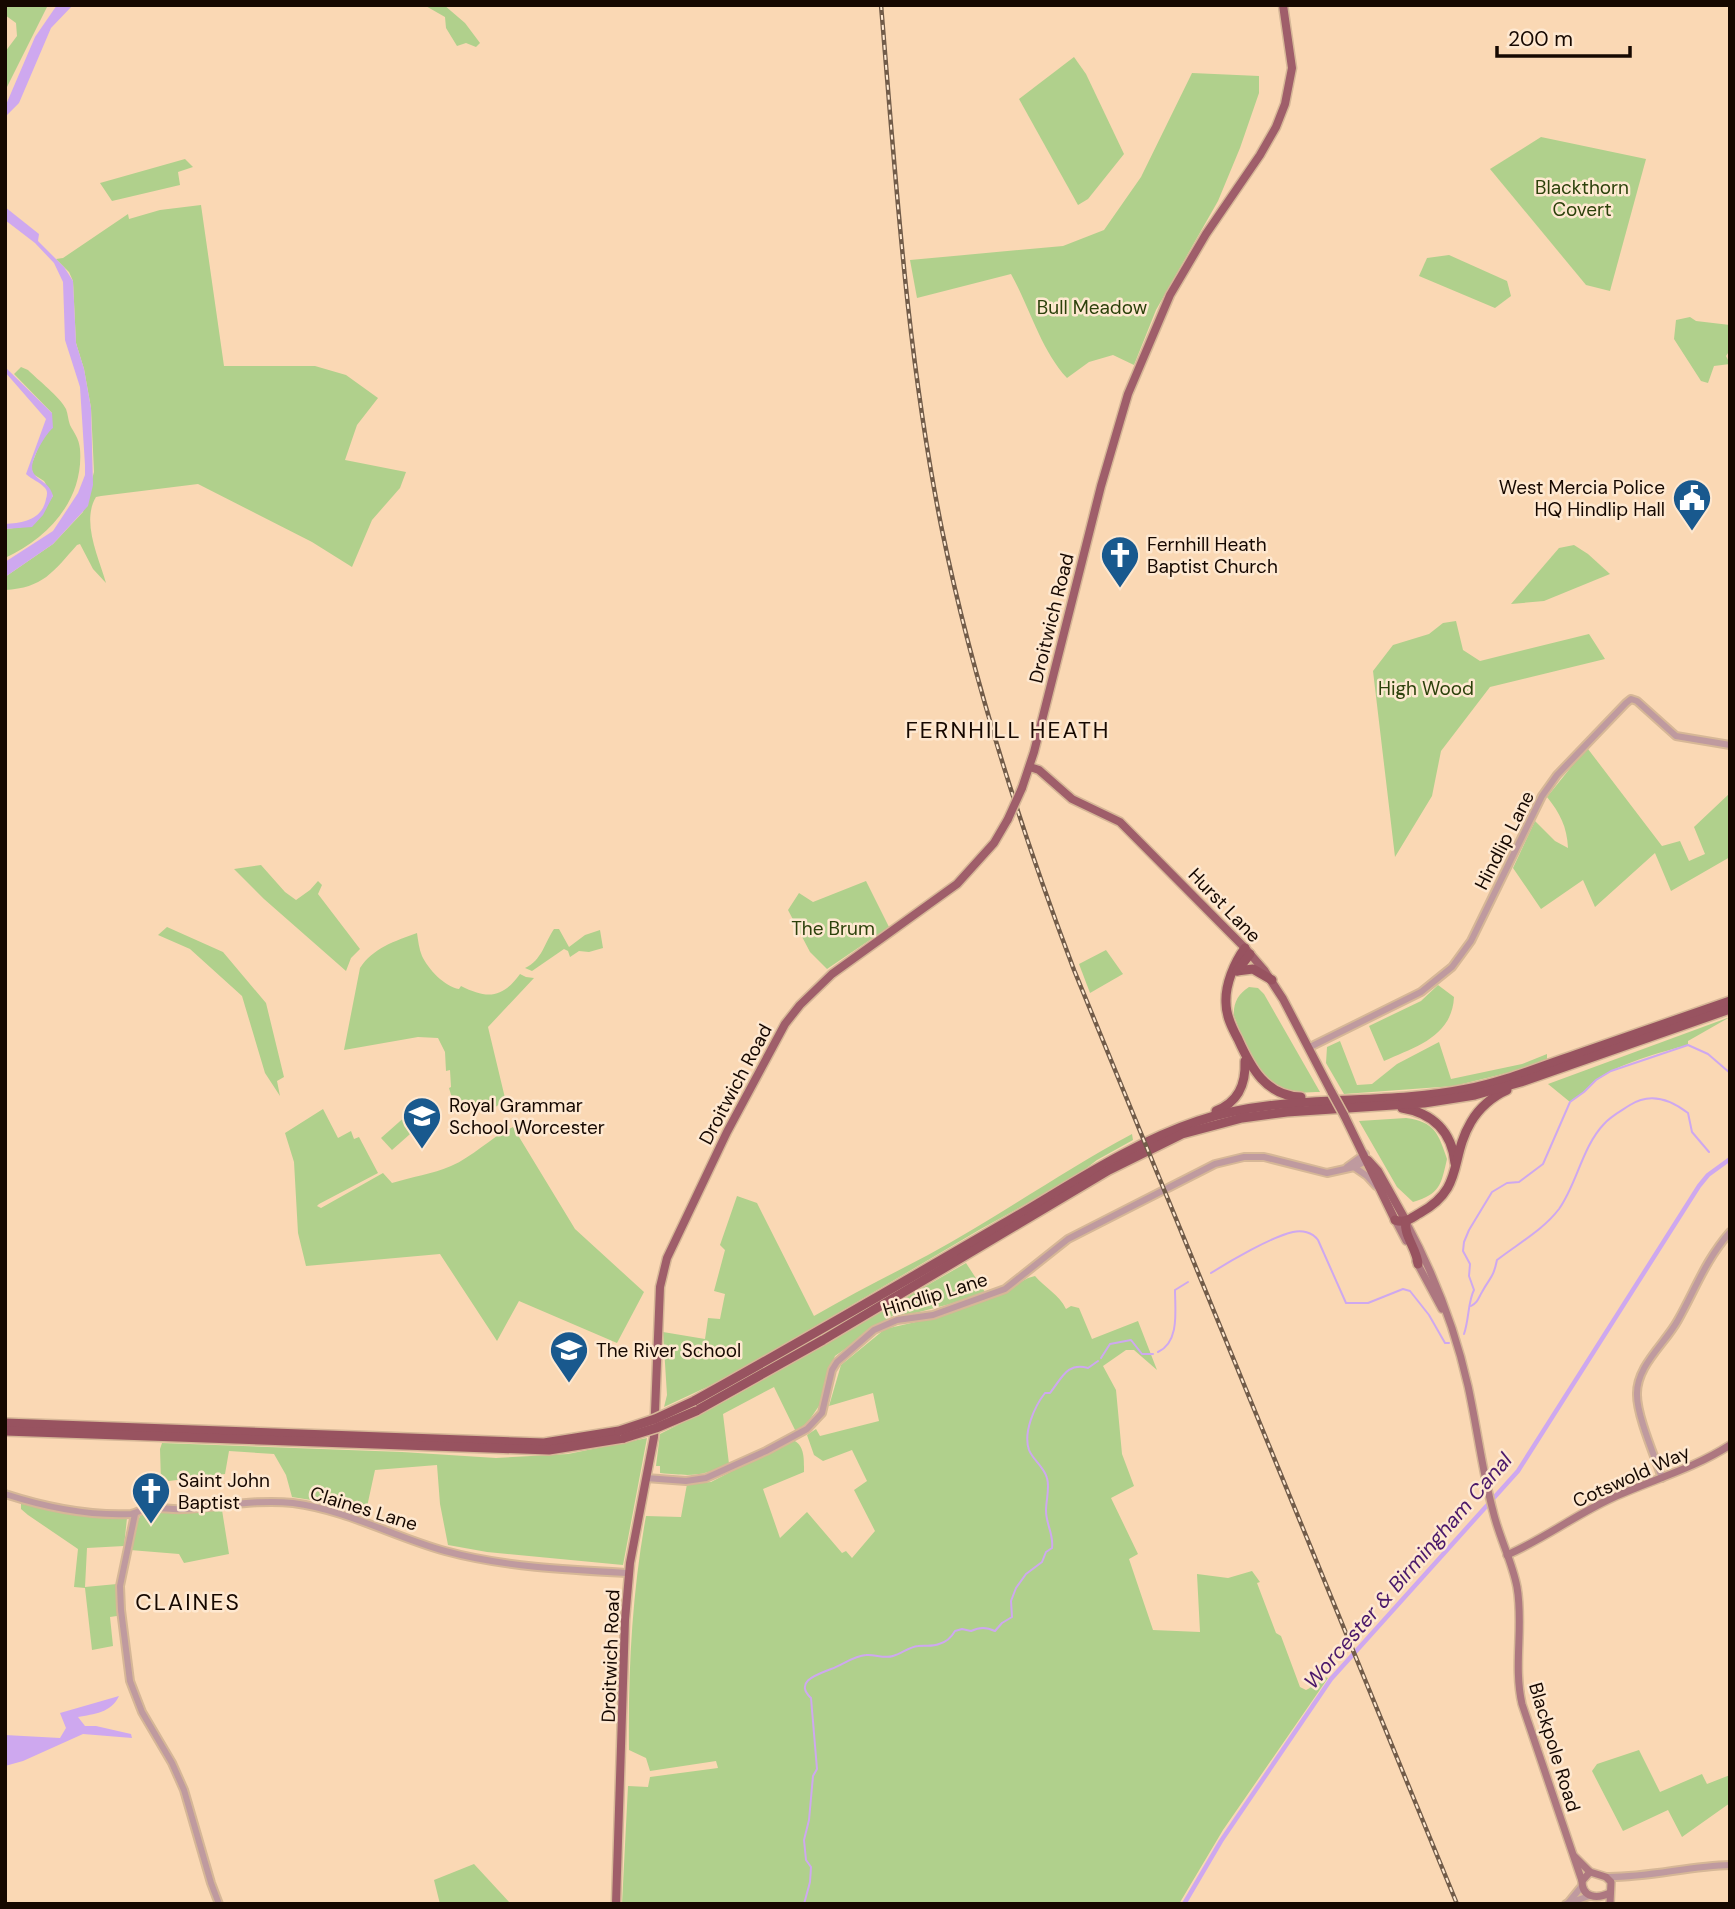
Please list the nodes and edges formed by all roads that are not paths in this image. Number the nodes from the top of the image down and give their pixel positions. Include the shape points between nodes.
1 (1283, 5) edge
2 (1730, 745) edge
3 (1030, 767) junction
4 (1247, 951) junction
5 (1235, 972) junction
6 (1272, 980) junction
7 (1730, 1001) edge
8 (1730, 1009) edge
9 (1310, 1047) junction
10 (1245, 1056) junction
11 (1521, 1082) junction
12 (1313, 1100) junction
13 (1391, 1105) junction
14 (1344, 1115) joint
15 (1197, 1121) junction
16 (1367, 1157) junction
17 (1351, 1167) junction
18 (1456, 1168) junction
19 (1382, 1193) junction
20 (1401, 1220) junction
21 (1730, 1232) edge
22 (1418, 1264) joint
23 (1448, 1319) junction
24 (695, 1406) junction
25 (5, 1423) edge
26 (5, 1431) edge
27 (621, 1434) junction
28 (1730, 1445) edge
29 (646, 1478) junction
30 (1662, 1478) junction
31 (5, 1494) edge
32 (135, 1514) junction
33 (1507, 1555) junction
34 (629, 1573) junction
35 (1574, 1857) junction
36 (1730, 1865) edge
37 (1590, 1872) junction
38 (1606, 1877) junction
39 (1626, 1878) junction
40 (1582, 1883) junction
41 (1608, 1892) junction
42 (1589, 1896) junction
43 (219, 1904) edge
44 (616, 1904) edge
45 (1567, 1904) edge
46 (1609, 1904) edge

1 - 3 main road, Droitwich Road via 1292,68 1285,104 1260,155 1181,275 1128,394
2 - 9 street, Hindlip Lane via 1675,736 1637,701 1626,702 1542,796 1471,941 1452,967 1421,992
3 - 4 main road, Hurst Lane via 1072,799 1120,822
3 - 29 main road, Droitwich Road, bridge via 1009,819 957,884 832,974 800,1004 774,1040 667,1258 660,1287 653,1437
4 - 5 highway
4 - 6 main road, Hurst Lane
5 - 6 highway via 1253,969
5 - 10 highway via 1226,1008
6 - 9 main road, Hurst Lane
7 - 12 highway via 1466,1089 1409,1097
8 - 11 highway
9 - 14 main road, Hurst Lane, bridge
10 - 12 highway via 1271,1088
10 - 15 highway via 1243,1086 1236,1098
11 - 13 highway via 1475,1095
11 - 18 highway via 1479,1111 1464,1138
12 - 15 highway
13 - 18 highway via 1418,1112 1439,1125 1449,1139
13 - 24 highway via 1242,1118 1182,1134 1109,1170 823,1340
14 - 16 main road, Blackpole Road
15 - 24 highway via 1111,1161
16 - 17 street, Hindlip Lane
16 - 19 main road, Blackpole Road
16 - 20 main road, Blackpole Road
17 - 19 street
17 - 29 street, Hindlip Lane via 1323,1173 1264,1157 1215,1164 1068,1238 1005,1289 874,1330 836,1362 822,1413 800,1432 713,1476 686,1481
18 - 20 highway via 1443,1197
19 - 20 main road, Blackpole Road
20 - 22 highway
20 - 23 main road, Blackpole Road via 1428,1263
21 - 30 street via 1713,1251 1678,1321 1639,1380 1640,1412
22 - 23 main road, Blackpole Road
23 - 33 main road, Blackpole Road via 1468,1387 1492,1511
24 - 27 highway, bridge via 656,1428
25 - 27 highway via 544,1443
26 - 27 highway via 550,1450
28 - 30 main road, Cotswold Way
29 - 34 main road, Droitwich Road
30 - 33 main road, Cotswold Way via 1601,1503
31 - 32 street, Claines Lane via 80,1511
32 - 34 street, Claines Lane via 145,1509 292,1503 365,1521 480,1560
32 - 43 street via 120,1586 130,1681 184,1790
33 - 35 main road, Blackpole Road via 1520,1610 1519,1694
34 - 44 main road, Droitwich Road
35 - 37 main road, Blackpole Road
35 - 40 main road, Blackpole Road
36 - 39 street
37 - 38 main road
37 - 40 main road
38 - 39 street
38 - 41 main road
39 - 41 street
40 - 42 main road, Blackpole Road
40 - 45 street
41 - 42 main road
41 - 46 main road
42 - 45 street

